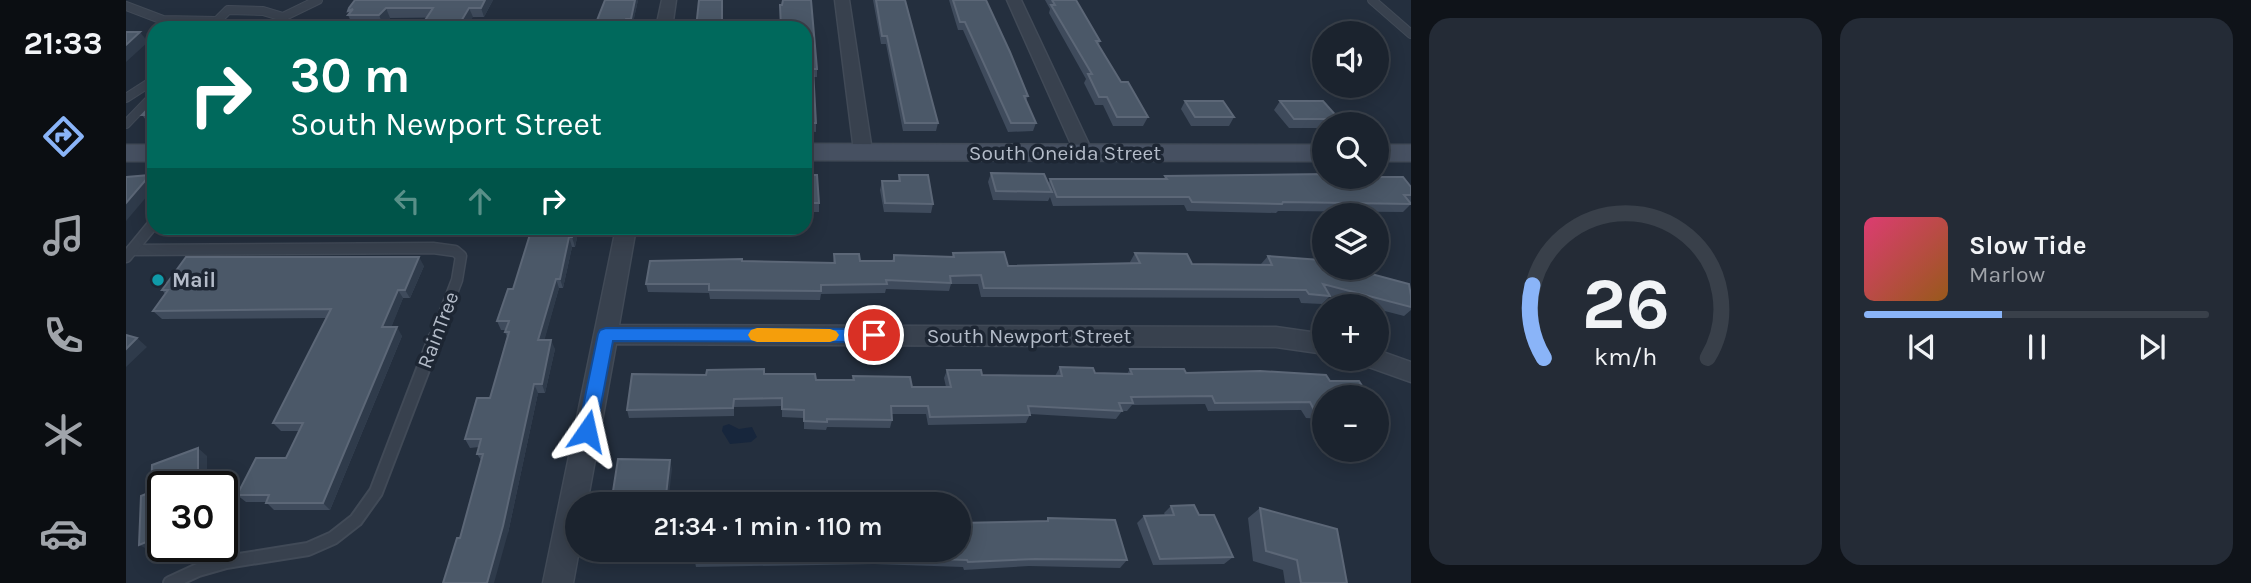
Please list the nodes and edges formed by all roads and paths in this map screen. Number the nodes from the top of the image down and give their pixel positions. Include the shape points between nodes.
1 (318, 0) edge
2 (669, 0) edge
3 (842, 0) edge
4 (1014, 0) edge
5 (1372, 0) edge
6 (126, 6) edge
7 (217, 21) joint
8 (665, 21) edge
9 (1411, 34) edge
10 (147, 84) edge
11 (126, 98) edge
12 (147, 102) edge
13 (126, 124) edge
14 (863, 151) junction
15 (812, 152) edge
16 (126, 153) edge
17 (147, 153) edge
18 (1084, 153) junction
19 (1312, 153) edge
20 (147, 232) edge
21 (625, 235) edge
22 (129, 254) edge
23 (606, 334) junction
24 (1312, 342) edge
25 (1389, 364) edge
26 (1411, 372) edge
27 (170, 583) edge
28 (558, 583) edge

1 - 7 lane via 282,17 263,10 228,10
2 - 8 street
3 - 14 street
4 - 18 street
5 - 9 lane
6 - 7 lane via 163,20
10 - 11 lane
12 - 13 lane
14 - 15 street, South Oneida Street
14 - 18 street, South Oneida Street
16 - 17 street
18 - 19 street, South Oneida Street
20 - 22 lane, RainTree
21 - 23 street
22 - 27 lane, RainTree via 433,248 461,256 452,293 376,492 362,515 342,533 309,550 214,562
23 - 24 street, South Newport Street via 1276,337
23 - 28 street
25 - 26 street

